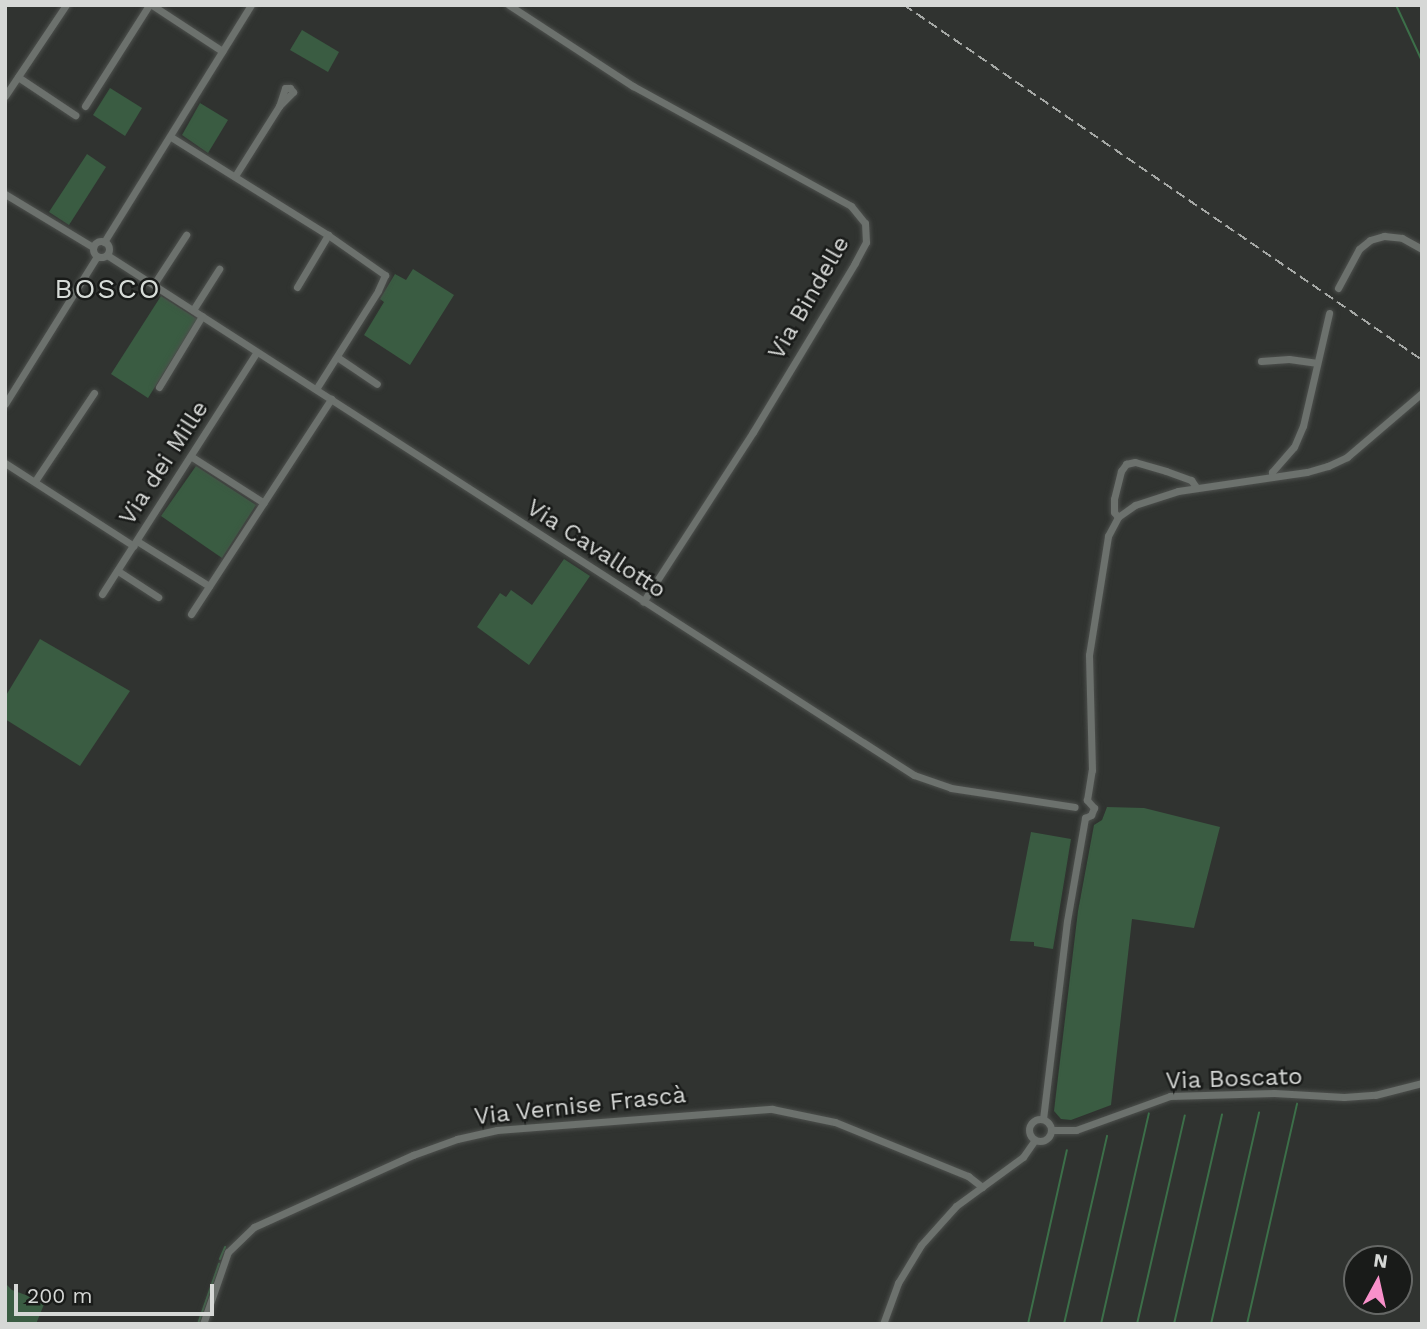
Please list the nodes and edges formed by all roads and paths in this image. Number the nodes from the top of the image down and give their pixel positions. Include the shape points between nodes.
1 (66, 5) edge
2 (150, 5) edge
3 (251, 5) edge
4 (509, 5) edge
5 (222, 51) junction
6 (18, 77) junction
7 (5, 96) edge
8 (85, 106) dead end
9 (279, 106) dead end
10 (75, 115) dead end
11 (171, 137) junction
12 (234, 176) junction
13 (5, 194) edge
14 (186, 235) dead end
15 (328, 235) junction
16 (104, 242) junction
17 (93, 247) junction
18 (1422, 249) edge
19 (107, 255) junction
20 (97, 256) junction
21 (219, 269) dead end
22 (154, 284) junction
23 (297, 287) dead end
24 (1338, 288) dead end
25 (193, 310) junction
26 (1329, 313) dead end
27 (202, 316) junction
28 (257, 352) junction
29 (337, 357) junction
30 (1261, 361) dead end
31 (1316, 363) junction
32 (377, 384) dead end
33 (159, 387) dead end
34 (316, 389) junction
35 (94, 393) dead end
36 (1422, 393) edge
37 (331, 399) junction
38 (5, 404) edge
39 (192, 457) junction
40 (5, 463) edge
41 (1272, 477) junction
42 (35, 481) junction
43 (1195, 488) junction
44 (264, 503) junction
45 (1118, 517) junction
46 (136, 544) junction
47 (118, 571) junction
48 (209, 586) junction
49 (102, 594) dead end
50 (158, 597) dead end
51 (643, 602) junction
52 (191, 614) dead end
53 (1087, 800) junction
54 (1075, 807) junction
55 (1085, 818) junction
56 (1422, 1083) edge
57 (1043, 1119) junction
58 (1051, 1130) junction
59 (1035, 1140) junction
60 (982, 1187) junction
61 (203, 1324) edge
62 (883, 1324) edge

1 - 6 street
2 - 5 street
2 - 8 street
3 - 5 street
4 - 51 street, Via Bindelle via 633,86 851,206 865,223 866,242 855,263
5 - 11 street
6 - 7 street
6 - 10 street
9 - 12 street
11 - 12 street
11 - 16 street
12 - 15 street
13 - 17 street
14 - 22 street
15 - 23 street
15 - 29 street via 385,275
16 - 17 street
16 - 19 street via 109,248
17 - 20 street
18 - 24 street via 1402,238 1370,240 1359,249
19 - 20 street
19 - 22 street, Via Cavallotto
20 - 38 street
21 - 25 street
22 - 25 street, Via Cavallotto
25 - 27 street, Via Cavallotto
26 - 31 street
27 - 28 street, Via Cavallotto
27 - 33 street
28 - 34 street, Via Cavallotto
28 - 39 street, Via dei Mille
29 - 32 street
29 - 34 street
30 - 31 street
31 - 41 street via 1303,426
34 - 37 street, Via Cavallotto
35 - 42 street
36 - 41 street via 1346,457 1307,472
37 - 44 street
37 - 51 street, Via Cavallotto
39 - 44 street
39 - 46 street, Via dei Mille
40 - 42 street
41 - 43 street
42 - 46 street
43 - 45 street via 1150,499
43 - 45 street via 1191,480 1179,475 1132,462 1119,478 1114,508
44 - 48 street
45 - 53 street via 1108,536 1089,655 1092,758
46 - 47 street, Via dei Mille
46 - 48 street
47 - 49 street, Via dei Mille
47 - 50 street
48 - 52 street
51 - 54 street, Via Cavallotto via 914,775 950,788
53 - 54 street
53 - 55 street via 1094,808
54 - 55 street via 1078,816
55 - 57 street via 1067,921
56 - 58 street, Via Boscato via 1375,1095 1344,1097 1274,1093 1170,1096 1076,1130
57 - 58 street
57 - 59 street via 1030,1127
58 - 59 street via 1045,1140
59 - 60 street via 1023,1157
60 - 61 street, Via Vernise Frascà via 968,1176 835,1122 772,1109 497,1130 413,1155 254,1227 228,1252
60 - 62 street via 956,1206 921,1245 898,1283

